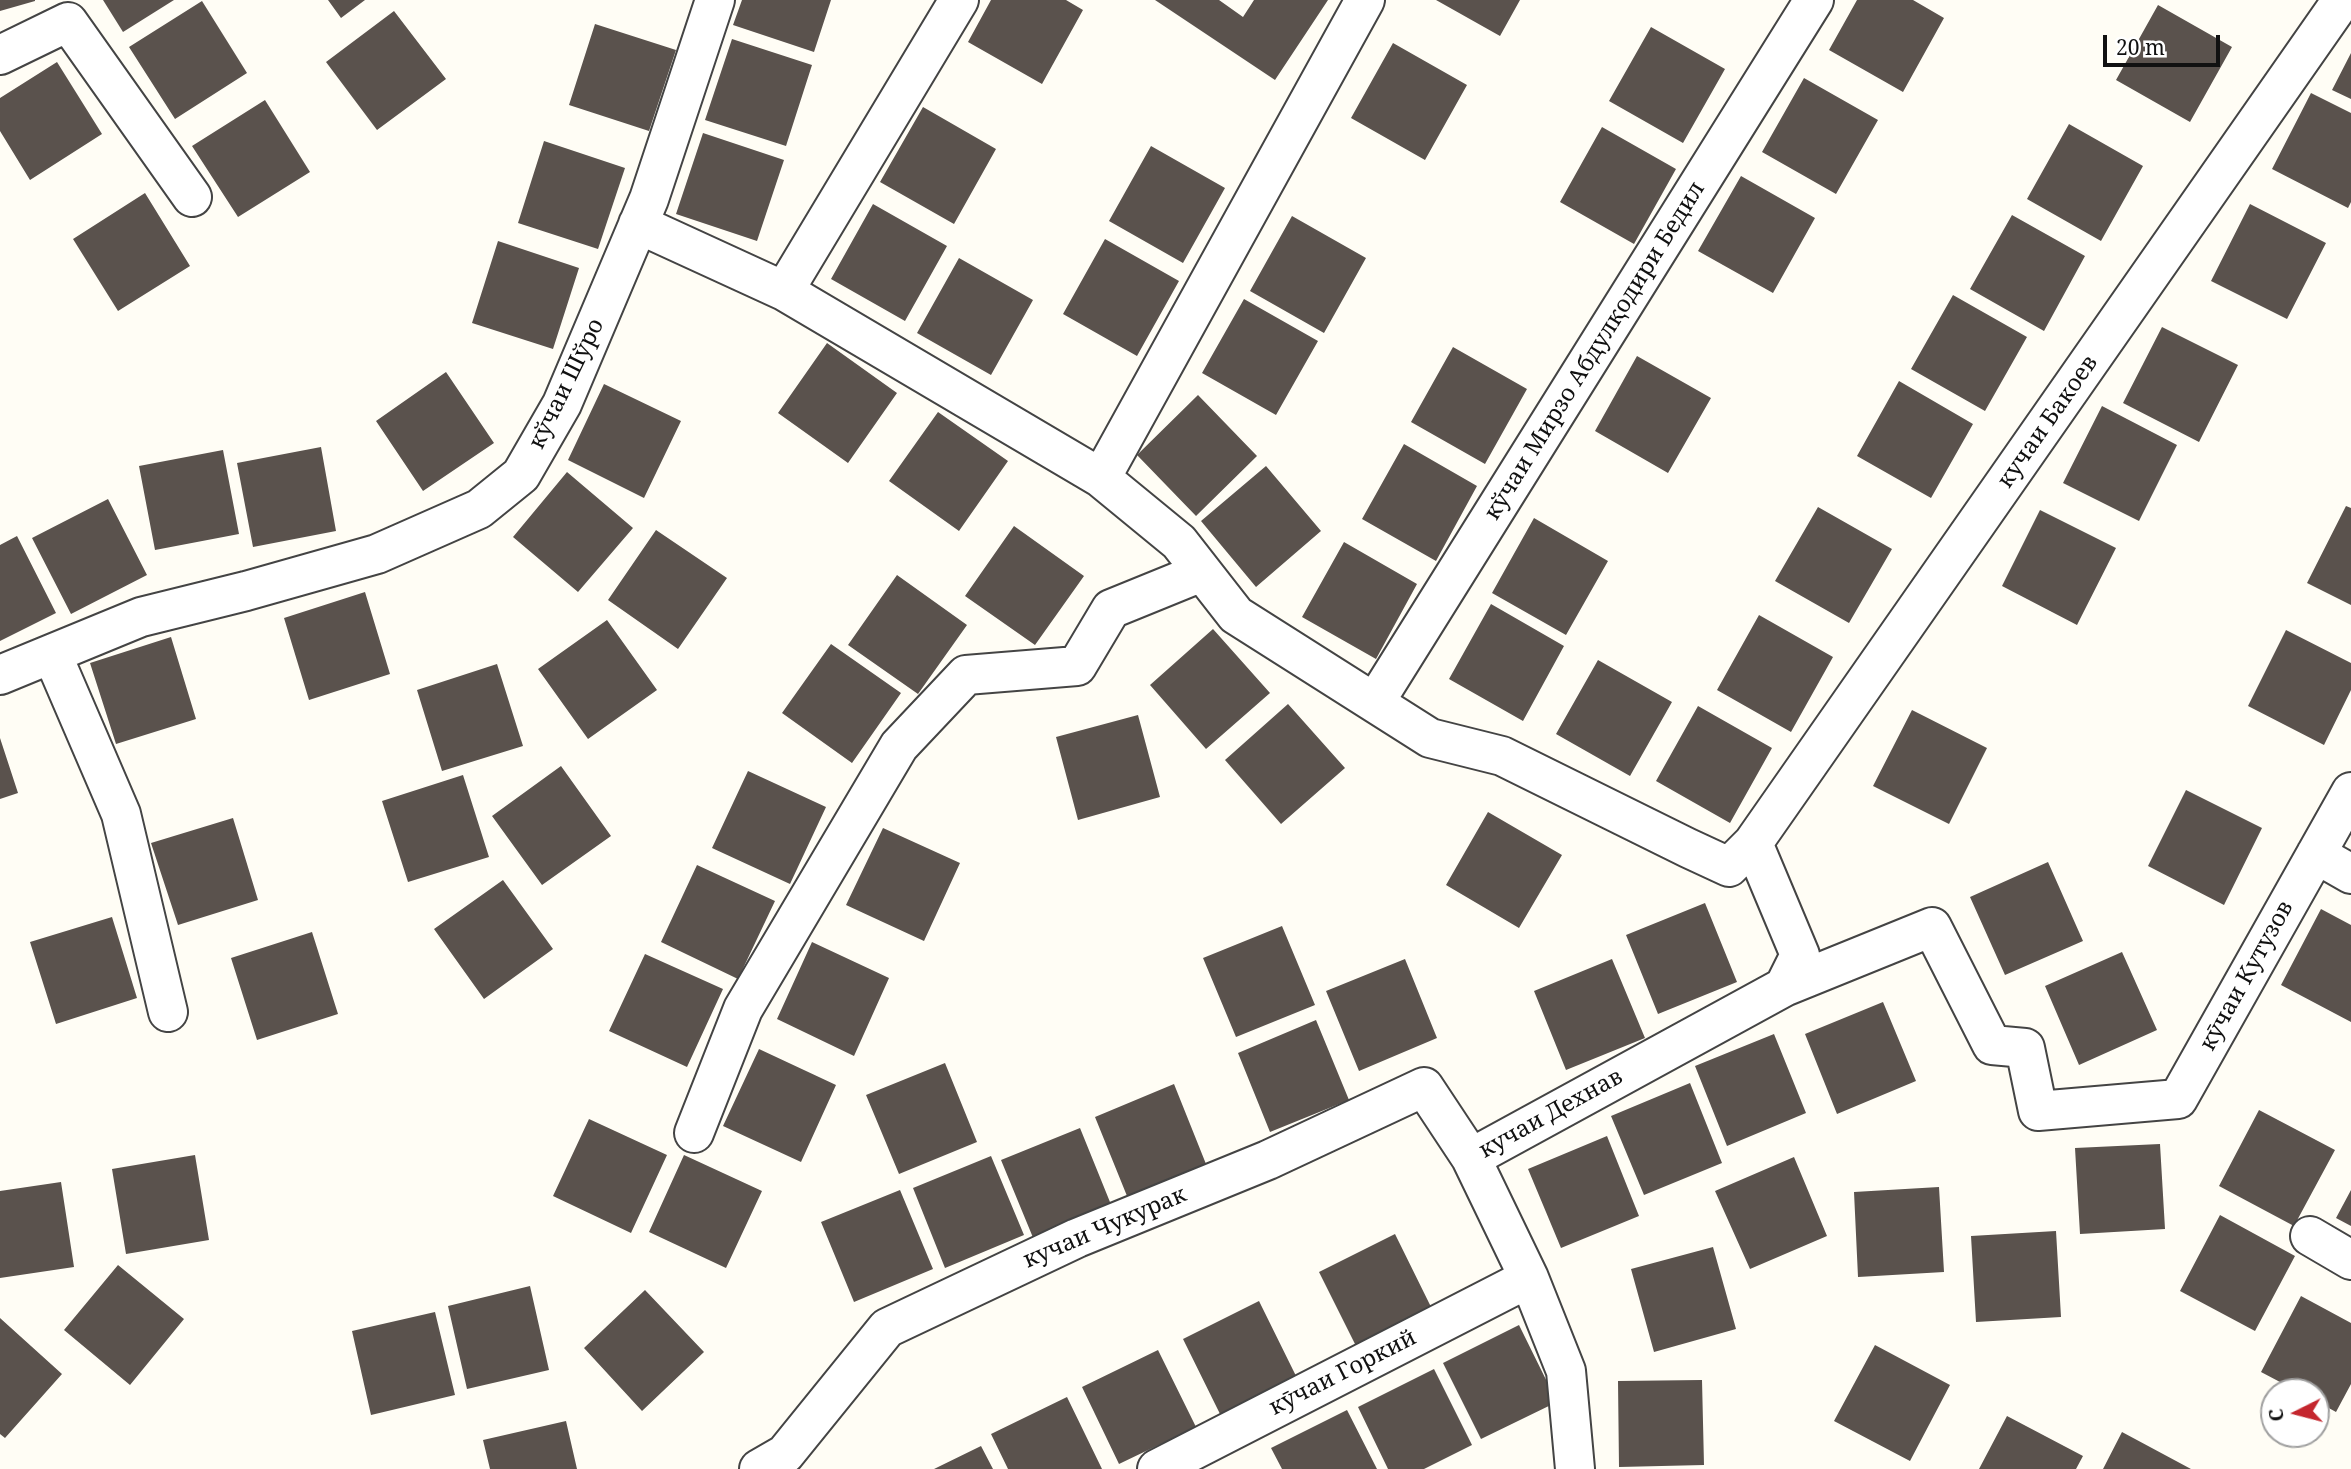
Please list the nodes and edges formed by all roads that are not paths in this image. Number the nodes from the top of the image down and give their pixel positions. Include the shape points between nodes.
1 (715, 0) edge
2 (959, 0) edge
3 (1365, 0) edge
4 (1814, 0) edge
5 (2342, 0) edge
6 (0, 55) edge
7 (192, 197) dead end
8 (638, 224) junction
9 (784, 291) junction
10 (1101, 478) junction
11 (1202, 572) junction
12 (51, 654) junction
13 (0, 675) edge
14 (1375, 702) junction
15 (2351, 792) edge
16 (1754, 843) junction
17 (2316, 854) junction
18 (2351, 874) edge
19 (1784, 987) junction
20 (169, 1012) dead end
21 (2178, 1099) joint
22 (694, 1133) dead end
23 (1471, 1158) junction
24 (2310, 1236) dead end
25 (2351, 1260) edge
26 (1529, 1278) junction
27 (759, 1469) edge
28 (1157, 1469) edge
29 (1575, 1469) edge

1 - 8 street, кўчаи Шўро
2 - 9 street
3 - 10 street
4 - 14 street, кўчаи Мирзо Абдулқодири Бедил
5 - 16 street, кучаи Бакоев
6 - 7 street via 68,22
8 - 9 street
8 - 12 street, кўчаи Шўро via 562,404 521,475 479,509 377,554 141,617
9 - 10 street
10 - 11 street via 1179,542
11 - 14 street via 1236,615
11 - 22 street via 1111,609 1077,666 966,675 899,746 743,1009
12 - 13 street, кўчаи Шўро
12 - 20 street via 121,814
14 - 16 street via 1430,738 1502,757 1729,867
15 - 17 street, кӯчаи Кутузов
16 - 19 street via 1800,955
17 - 18 street
17 - 21 street, кӯчаи Кутузов
19 - 21 street, кучаи Дехнав via 1932,927 1993,1045 2025,1048 2038,1111
19 - 23 street, кучаи Дехнав
23 - 26 street, кучаи Дехнав
23 - 27 street, кучаи Чукурак via 1423,1087 1268,1160 1077,1238 887,1328 785,1454
24 - 25 street
26 - 28 street, кӯчаи Горкий
26 - 29 street, кучаи Дехнав via 1566,1371

